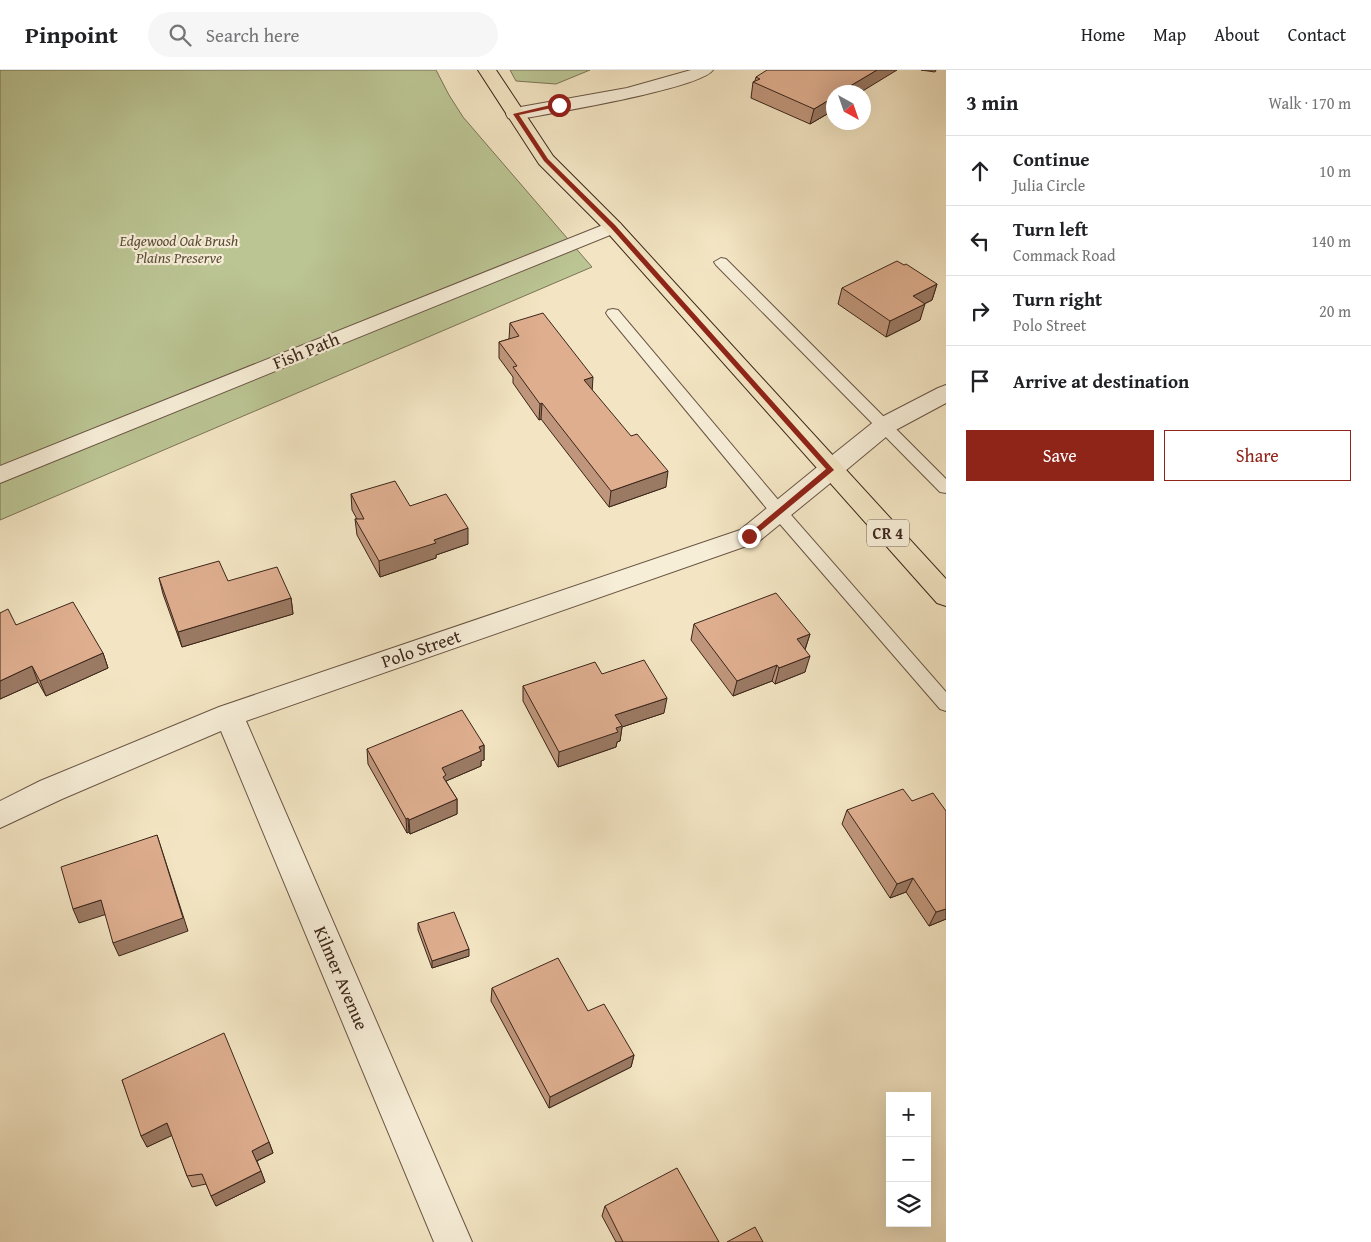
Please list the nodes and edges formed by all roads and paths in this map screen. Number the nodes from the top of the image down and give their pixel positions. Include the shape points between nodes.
1 (487, 70) edge
2 (704, 70) edge
3 (515, 114) junction
4 (613, 226) junction
5 (721, 262) dead end
6 (613, 312) dead end
7 (946, 393) edge
8 (884, 426) junction
9 (830, 470) junction
10 (0, 475) edge
11 (946, 488) edge
12 (779, 512) junction
13 (946, 596) edge
14 (946, 704) edge
15 (229, 715) junction
16 (0, 815) edge
17 (453, 1242) edge

1 - 3 main road, CR 4
2 - 3 street via 628,94
3 - 4 main road, CR 4 via 546,160
4 - 9 main road, CR 4
4 - 10 street, Fish Path
5 - 8 lane
6 - 12 lane
7 - 8 street, Polo Street
8 - 9 street, Polo Street
8 - 11 lane
9 - 12 street, Polo Street
9 - 13 main road, CR 4
12 - 14 lane
12 - 15 street, Polo Street via 749,536
15 - 16 street, Polo Street via 51,790
15 - 17 street, Kilmer Avenue

